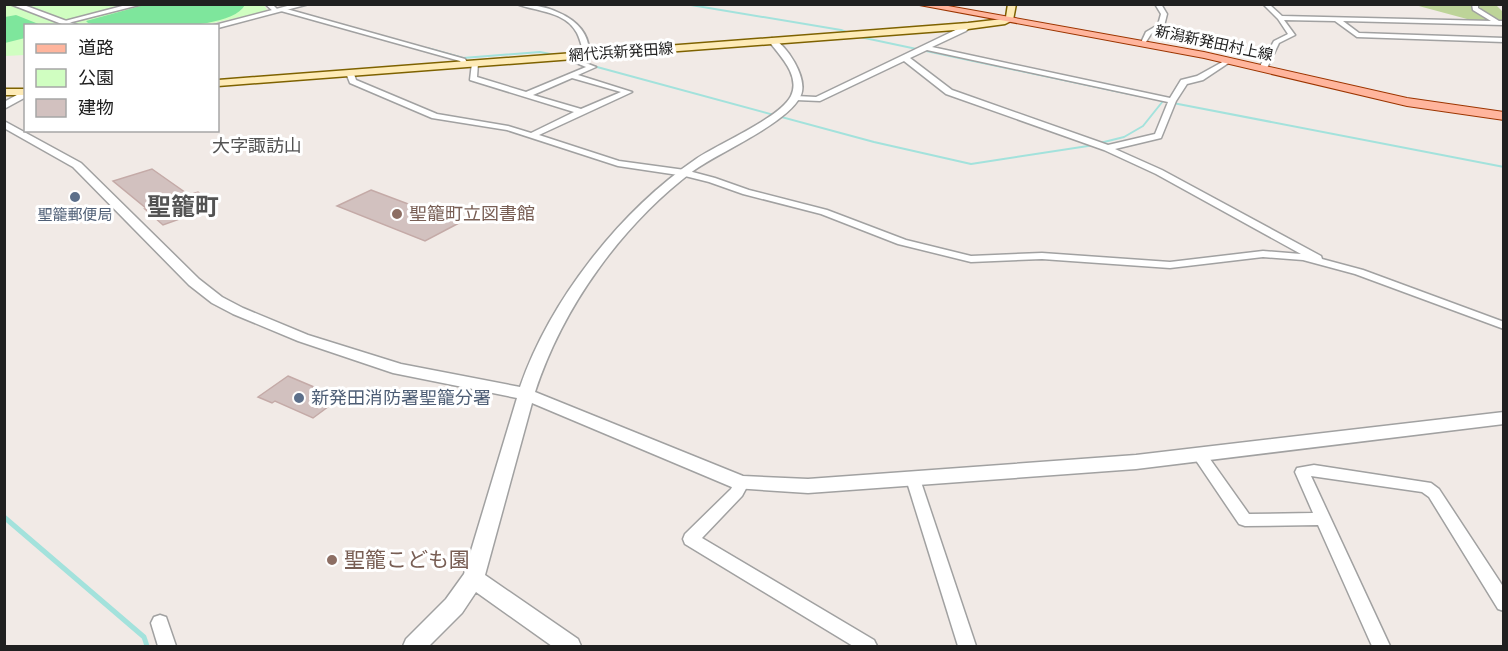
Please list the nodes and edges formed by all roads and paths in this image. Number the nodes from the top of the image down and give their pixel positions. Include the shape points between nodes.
1 (13, 4) edge
2 (140, 4) edge
3 (268, 4) edge
4 (306, 4) edge
5 (918, 4) edge
6 (1012, 4) edge
7 (1158, 4) edge
8 (1278, 4) edge
9 (1475, 4) edge
10 (522, 5) edge
11 (1264, 5) edge
12 (280, 10) junction
13 (1280, 18) junction
14 (1336, 19) junction
15 (1005, 21) junction
16 (64, 22) junction
17 (1502, 23) edge
18 (70, 24) edge
19 (219, 25) edge
20 (968, 26) junction
21 (772, 40) junction
22 (1503, 40) edge
23 (1142, 44) junction
24 (926, 48) junction
25 (587, 55) junction
26 (563, 56) junction
27 (905, 58) junction
28 (1228, 60) junction
29 (470, 64) junction
30 (1263, 68) junction
31 (350, 73) junction
32 (572, 76) junction
33 (219, 83) edge
34 (4, 92) edge
35 (24, 92) edge
36 (24, 93) edge
37 (526, 95) junction
38 (796, 98) junction
39 (1172, 101) junction
40 (4, 106) edge
41 (581, 112) junction
42 (1503, 116) edge
43 (4, 124) edge
44 (532, 135) junction
45 (1107, 148) junction
46 (685, 173) junction
47 (1322, 261) junction
48 (1503, 326) edge
49 (526, 394) junction
50 (1503, 418) edge
51 (1200, 456) junction
52 (913, 479) junction
53 (741, 483) junction
54 (1321, 519) junction
55 (473, 578) junction
56 (1503, 604) edge
57 (160, 623) dead end
58 (847, 642) edge
59 (168, 646) edge
60 (414, 646) edge
61 (570, 646) edge
62 (868, 646) edge
63 (967, 646) edge
64 (1381, 646) edge

1 - 16 street
2 - 16 street
3 - 12 street
4 - 12 street
5 - 15 main road, 新潟新発田村上線
6 - 15 main road via 1010,18
7 - 23 street via 1164,14 1161,26 1148,33
8 - 11 street
9 - 17 street via 1482,14
10 - 25 street via 559,13 576,26 582,33
11 - 13 street
12 - 19 street
12 - 29 street
13 - 14 street
13 - 30 street via 1292,35 1276,42
14 - 17 street
14 - 22 street via 1357,35
15 - 20 main road, 網代浜新発田線
15 - 23 main road, 新潟新発田村上線
16 - 18 street
20 - 21 main road, 網代浜新発田線
20 - 24 street
21 - 25 main road, 網代浜新発田線
21 - 38 street via 799,80
23 - 28 main road, 新潟新発田村上線
24 - 27 street
24 - 39 street
25 - 26 main road, 網代浜新発田線
26 - 29 main road, 網代浜新発田線
26 - 32 street via 592,67
27 - 38 street via 817,99
27 - 45 street via 949,92
28 - 30 main road, 新潟新発田村上線
28 - 39 street via 1200,78 1184,82
29 - 31 main road, 網代浜新発田線
29 - 37 street via 473,78
30 - 42 main road, 新潟新発田村上線 via 1407,102
31 - 33 main road, 網代浜新発田線
31 - 44 street via 354,81 435,116
32 - 37 street
32 - 41 street via 628,92
34 - 35 main road
36 - 40 street
37 - 41 street
38 - 46 street via 779,114 719,147
39 - 45 street via 1158,136
41 - 44 street
43 - 49 street via 77,165 166,257 217,300 303,338 399,369
44 - 46 street via 618,163
45 - 47 street
46 - 47 street via 814,208 902,242 971,260 1042,256 1170,265 1263,254
46 - 49 street via 636,216 602,258 545,345
47 - 48 street
49 - 53 street
49 - 55 street
50 - 51 street
51 - 52 street
51 - 54 street via 1245,520
52 - 53 street via 808,486
52 - 63 street
53 - 58 street via 737,492 691,539
54 - 56 street via 1302,472 1314,470 1426,487 1434,493
54 - 64 street
55 - 60 street via 444,617
55 - 61 street
57 - 59 street
58 - 62 street

